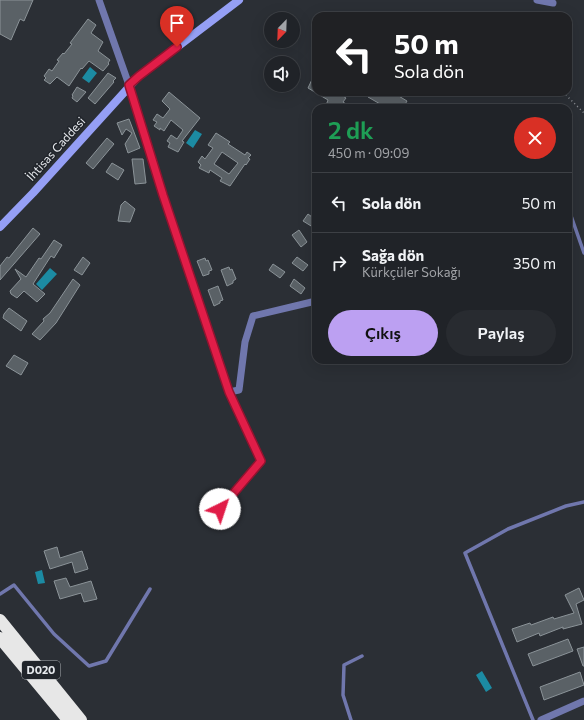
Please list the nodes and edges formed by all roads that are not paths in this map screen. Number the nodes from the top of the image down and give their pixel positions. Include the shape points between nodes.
1 (99, 0) edge
2 (239, 0) edge
3 (537, 0) edge
4 (553, 3) dead end
5 (129, 85) junction
6 (572, 219) edge
7 (0, 227) edge
8 (584, 253) edge
9 (312, 301) edge
10 (229, 392) junction
11 (584, 502) edge
12 (220, 509) dead end
13 (150, 589) dead end
14 (0, 594) edge
15 (0, 620) edge
16 (0, 638) edge
17 (362, 656) dead end
18 (584, 701) edge
19 (68, 720) edge
20 (82, 720) edge
21 (351, 720) edge
22 (534, 720) edge
23 (541, 720) edge

1 - 5 street
2 - 5 street, İhtisas Caddesi
3 - 4 street
5 - 7 street, İhtisas Caddesi
5 - 10 street
6 - 8 lane
9 - 10 street via 253,316 245,342 239,390
10 - 12 street via 261,461
11 - 22 lane via 566,506 508,529 465,553
13 - 14 lane via 106,660 89,666 54,634 14,585
15 - 20 highway, D020
16 - 19 highway, D020
17 - 21 lane via 344,665 343,695
18 - 23 street

